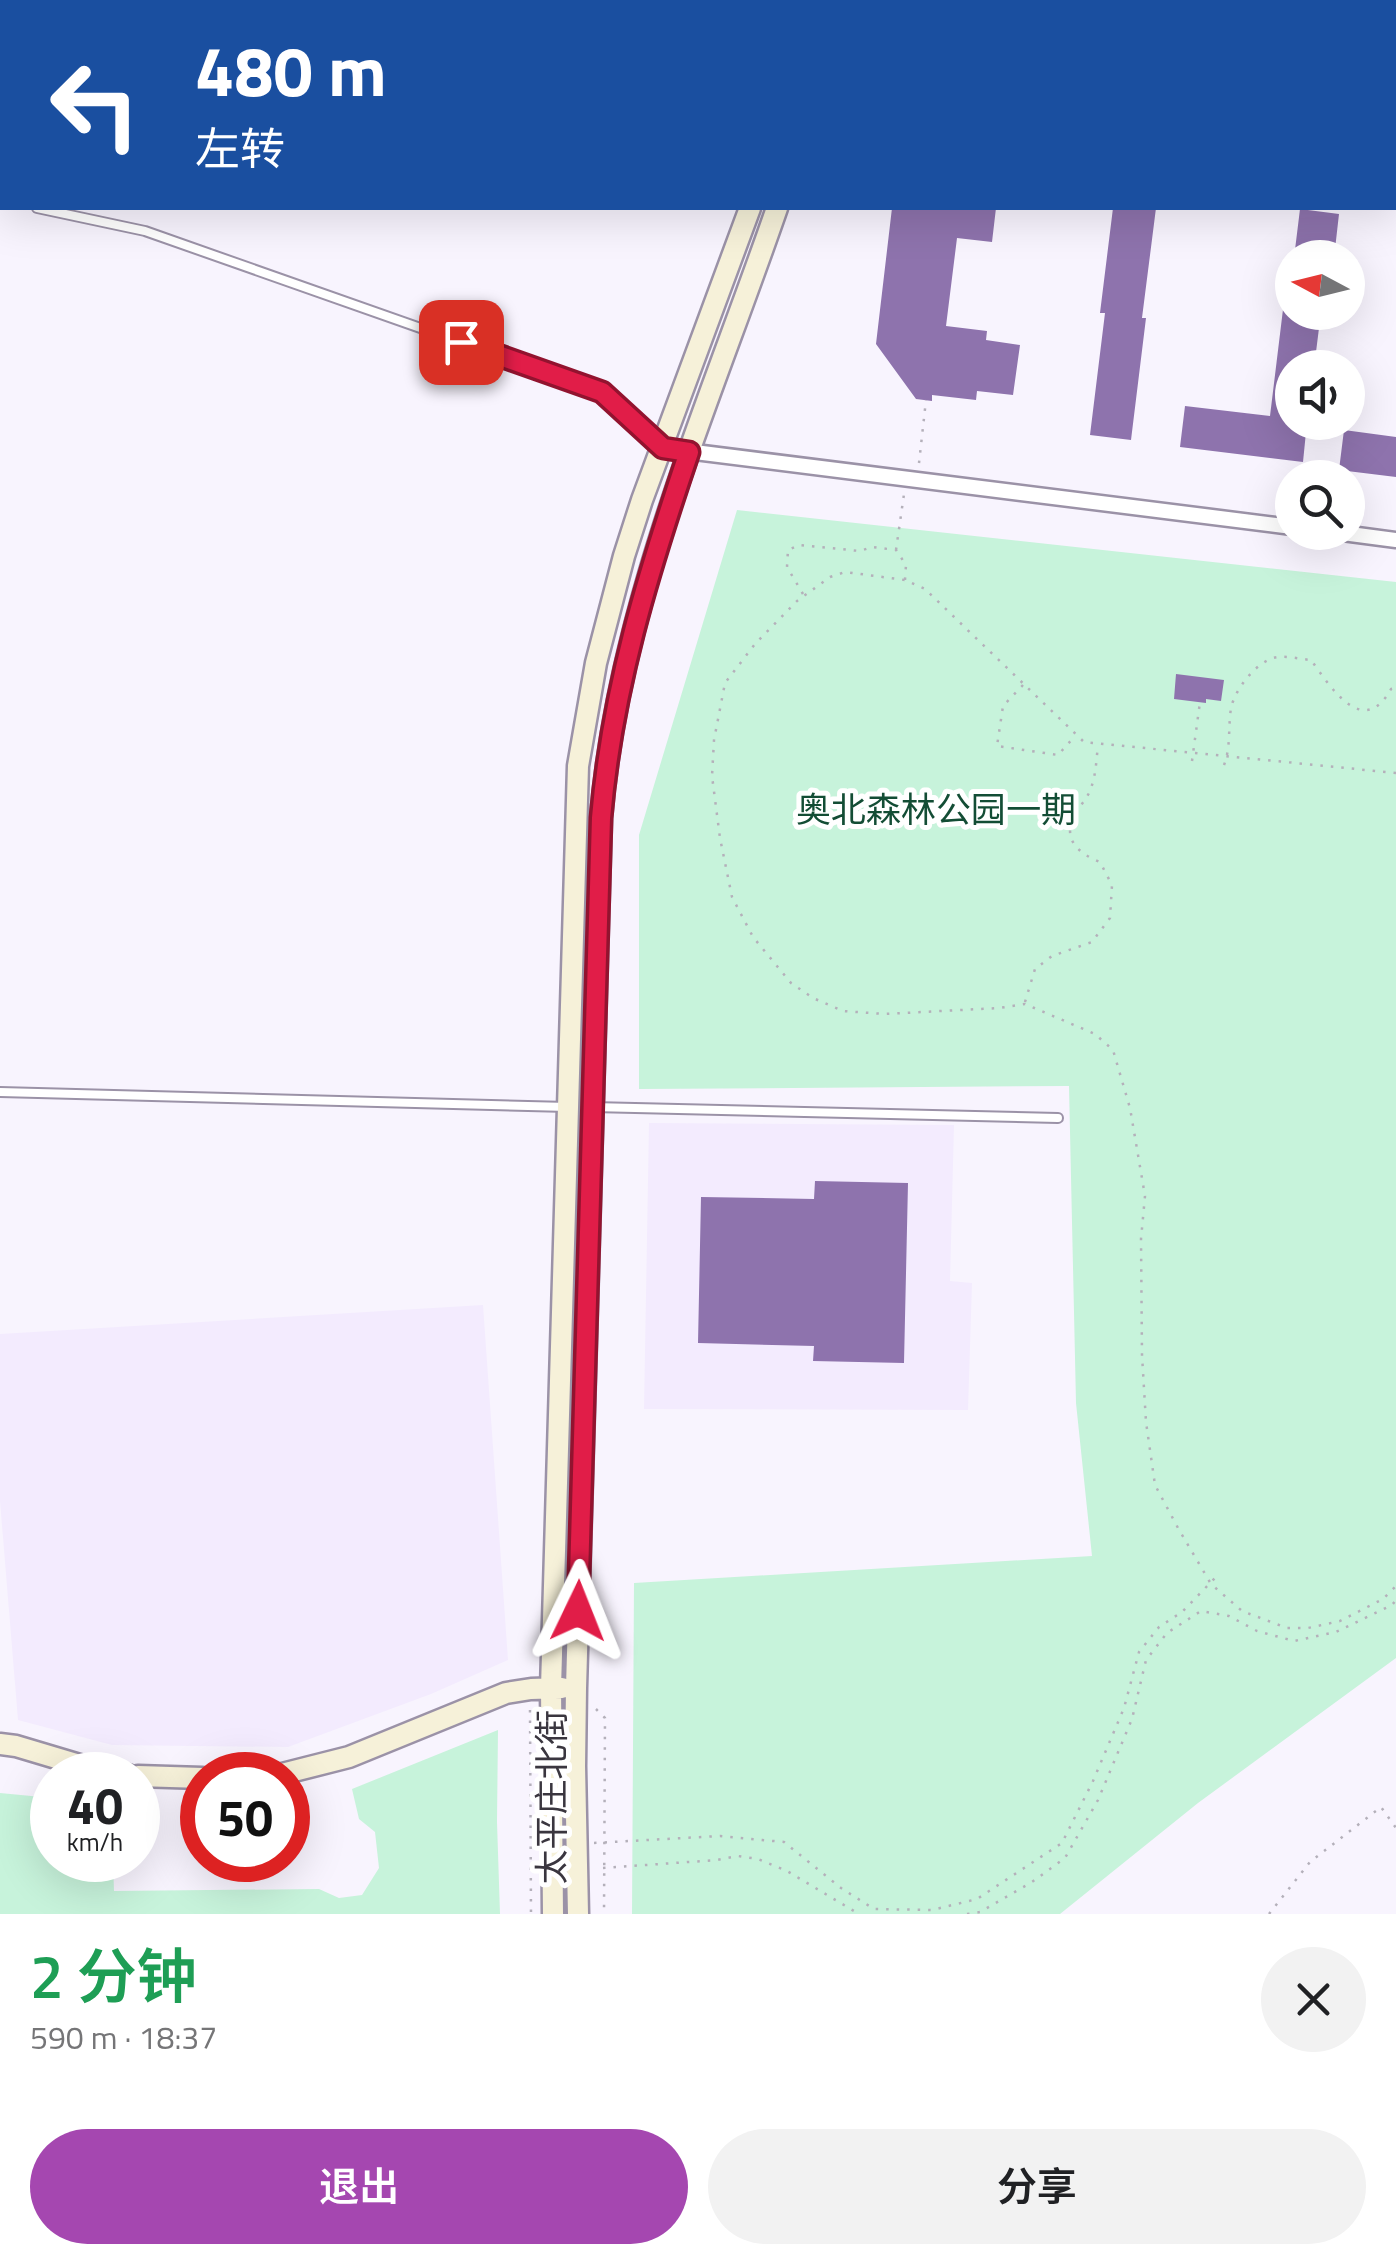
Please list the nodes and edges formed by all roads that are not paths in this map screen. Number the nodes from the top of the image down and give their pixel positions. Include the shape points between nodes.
1 (47, 210) edge
2 (749, 210) edge
3 (776, 210) edge
4 (663, 448) junction
5 (689, 452) junction
6 (1275, 525) edge
7 (1365, 536) edge
8 (1396, 540) edge
9 (0, 1092) edge
10 (567, 1107) junction
11 (593, 1107) junction
12 (1058, 1118) dead end
13 (541, 1688) junction
14 (576, 1688) junction
15 (0, 1744) edge
16 (36, 1752) edge
17 (310, 1767) edge
18 (553, 1914) edge
19 (578, 1914) edge

1 - 4 lane via 146,231 602,392
2 - 4 main road, 太平庄北街
3 - 5 main road, 太平庄北街
4 - 5 street
4 - 10 main road, 太平庄北街 via 608,614 580,748
5 - 6 street
5 - 11 main road, 太平庄北街 via 635,621 605,770
7 - 8 street
9 - 10 lane
10 - 11 lane
10 - 13 main road, 太平庄北街
11 - 12 lane
11 - 14 main road, 太平庄北街
13 - 14 main road
13 - 17 main road via 494,1697
13 - 18 main road, 太平庄北街
14 - 19 main road, 太平庄北街
15 - 16 main road

